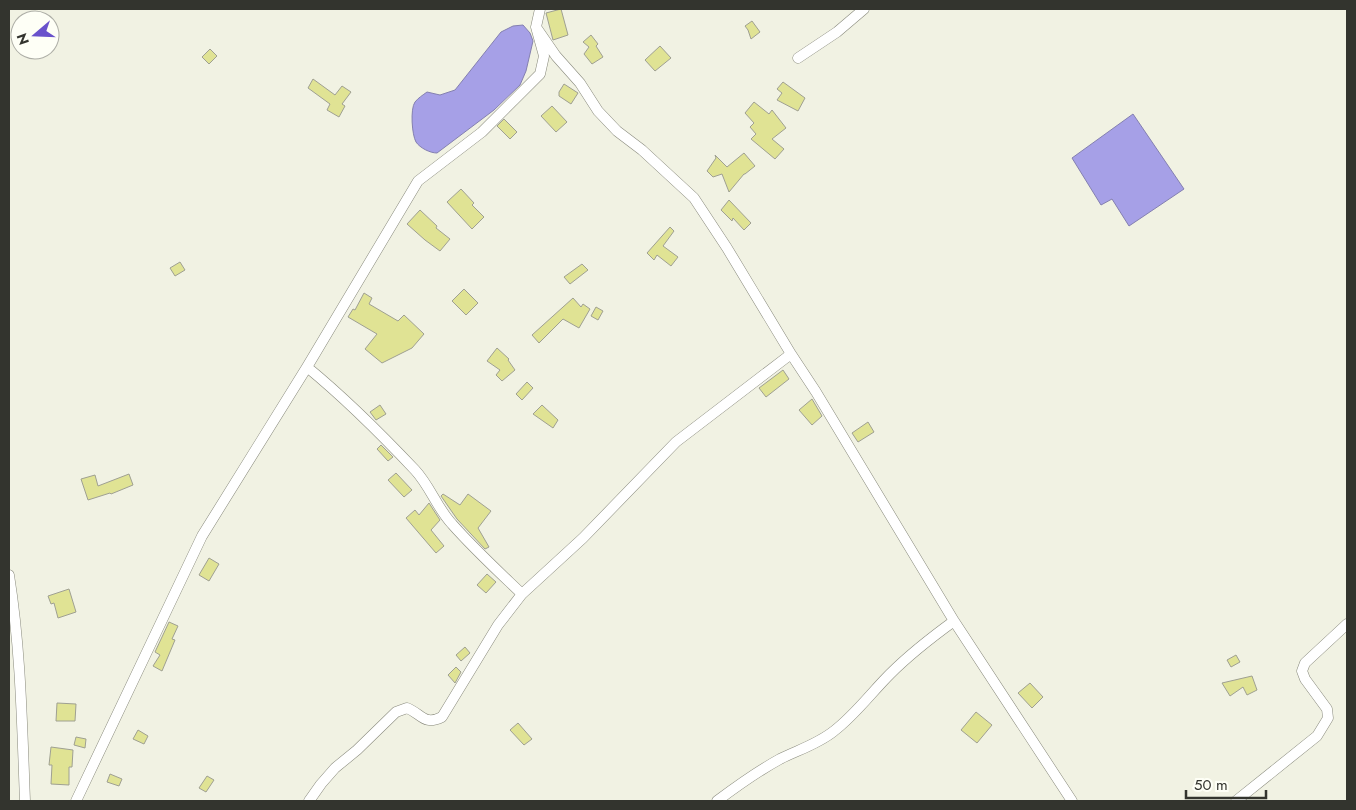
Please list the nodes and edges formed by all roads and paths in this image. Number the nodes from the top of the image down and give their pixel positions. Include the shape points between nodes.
1 (540, 9) edge
2 (864, 9) edge
3 (536, 27) junction
4 (798, 58) dead end
5 (791, 354) junction
6 (307, 367) junction
7 (9, 575) edge
8 (522, 594) junction
9 (954, 621) junction
10 (1347, 624) edge
11 (25, 801) edge
12 (76, 801) edge
13 (309, 801) edge
14 (717, 801) edge
15 (1072, 801) edge
16 (1236, 801) edge

1 - 3 street
2 - 4 street via 838,32
3 - 5 street via 598,111 694,198
3 - 6 street via 544,56 540,74 482,132 418,181
5 - 8 street via 676,442 584,538
5 - 9 street
6 - 8 street via 384,436 416,471 450,522
6 - 12 street via 202,536
7 - 11 street via 21,687
8 - 13 street via 498,625 442,717 426,720 407,708 396,712 335,768
9 - 14 street via 890,673 835,731 748,778
9 - 15 street
10 - 16 street via 1305,663 1302,671 1327,710 1328,718 1317,736

